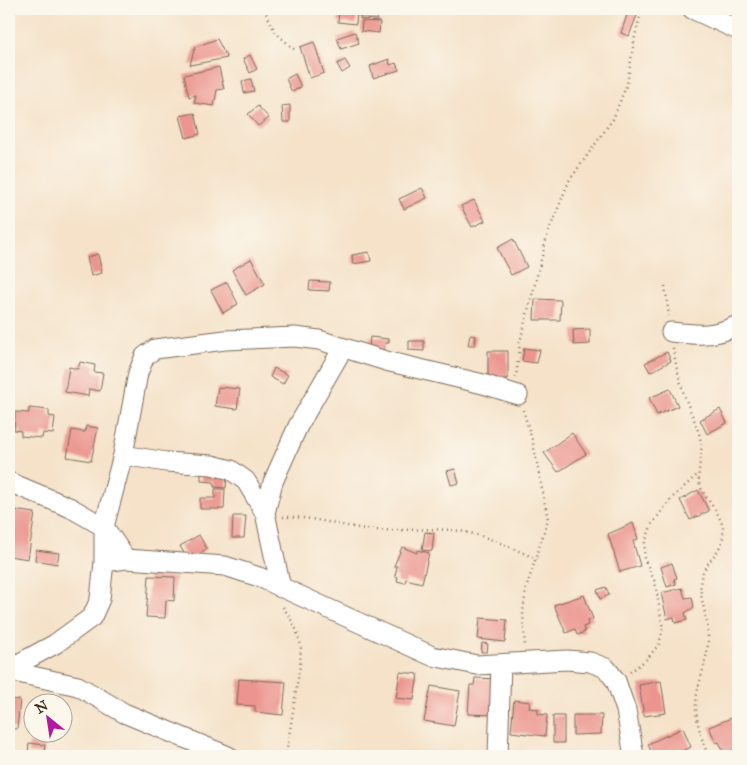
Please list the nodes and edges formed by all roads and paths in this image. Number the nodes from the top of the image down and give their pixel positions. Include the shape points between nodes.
1 (264, 9) edge
2 (642, 9) edge
3 (692, 9) edge
4 (738, 30) edge
5 (296, 50) dead end
6 (665, 286) dead end
7 (738, 325) edge
8 (671, 332) junction
9 (343, 348) junction
10 (518, 394) junction
11 (123, 455) junction
12 (698, 474) junction
13 (9, 482) edge
14 (266, 515) junction
15 (104, 527) junction
16 (537, 559) junction
17 (126, 560) junction
18 (104, 562) junction
19 (280, 594) junction
20 (526, 663) junction
21 (501, 664) junction
22 (9, 670) edge
23 (616, 681) junction
24 (228, 756) edge
25 (286, 756) edge
26 (498, 756) edge
27 (634, 756) edge
28 (708, 756) edge

1 - 5 path via 275,32
2 - 10 path via 627,84 613,119 569,181 548,232 520,342 516,371
3 - 4 street
6 - 8 path
7 - 8 street via 703,336
8 - 12 path via 675,361 699,432
9 - 10 street via 386,362
9 - 11 street via 295,337 225,340 155,349 145,356 138,373
9 - 14 street via 282,458
10 - 16 path via 533,443 548,519
11 - 14 street via 231,470 246,481
11 - 15 street
12 - 23 path via 667,504 652,524 645,542 644,558 654,582 663,629 659,644 646,659
12 - 28 path via 701,487 721,520 724,534 720,548 701,578 708,634 705,668 697,694 697,723
13 - 15 street via 71,508
14 - 16 path via 295,516 377,530 452,530 486,537
14 - 19 street
15 - 17 street
15 - 18 street
16 - 20 path via 526,590 523,613
17 - 18 street
17 - 19 street via 225,566 259,577
18 - 22 street via 100,599 92,617 55,644
19 - 21 street via 432,656 477,664
19 - 25 path via 295,626 300,646 300,666
20 - 21 street
20 - 23 street via 590,662 606,668
21 - 26 street
22 - 24 street via 78,686 124,713
23 - 27 street via 626,710

